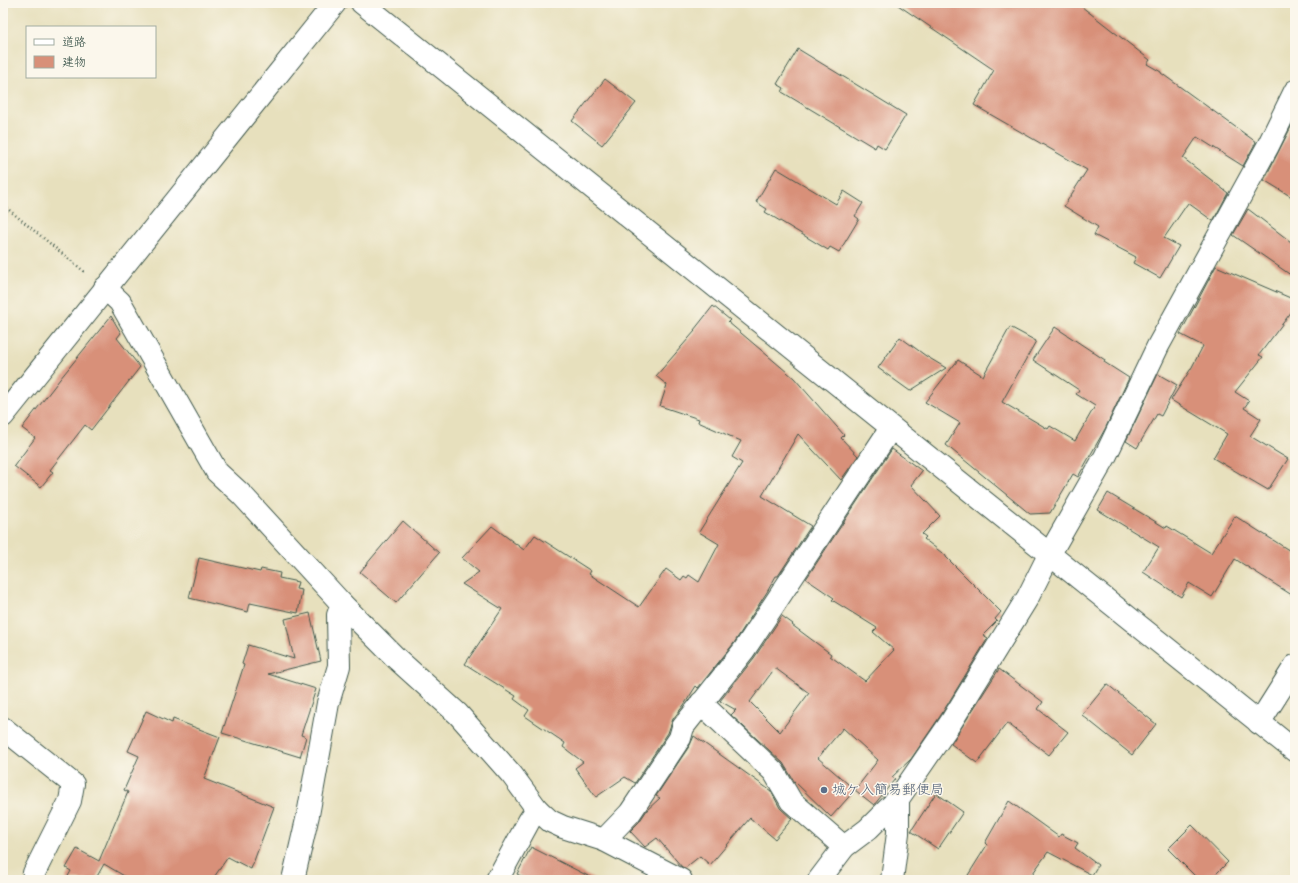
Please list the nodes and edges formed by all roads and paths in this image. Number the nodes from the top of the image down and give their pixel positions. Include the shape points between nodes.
1 (335, 3) edge
2 (362, 3) edge
3 (1295, 91) edge
4 (3, 205) edge
5 (105, 288) junction
6 (3, 416) edge
7 (892, 428) junction
8 (1049, 555) junction
9 (342, 604) junction
10 (1295, 666) edge
11 (702, 703) junction
12 (1259, 723) junction
13 (3, 728) edge
14 (1295, 752) edge
15 (898, 799) junction
16 (537, 809) junction
17 (604, 840) junction
18 (844, 847) junction
19 (33, 880) edge
20 (293, 880) edge
21 (497, 880) edge
22 (681, 880) edge
23 (819, 880) edge
24 (892, 880) edge

1 - 5 street
2 - 7 street
3 - 8 street via 1268,146 1158,346 1105,457
4 - 5 path
5 - 6 street
5 - 9 street via 120,302 217,472 242,495
7 - 8 street
7 - 11 street via 744,650
8 - 12 street
8 - 15 street via 1028,597 977,680
9 - 16 street via 397,659 458,714 512,775
9 - 20 street via 338,615 339,666 328,703 308,815
10 - 12 street
11 - 17 street via 683,727 680,738 644,793
11 - 18 street via 774,772 791,801
12 - 14 street
13 - 19 street via 73,784 70,801 34,873
15 - 18 street via 868,829
15 - 24 street via 898,833
16 - 17 street via 550,821
16 - 21 street
17 - 22 street
18 - 23 street

